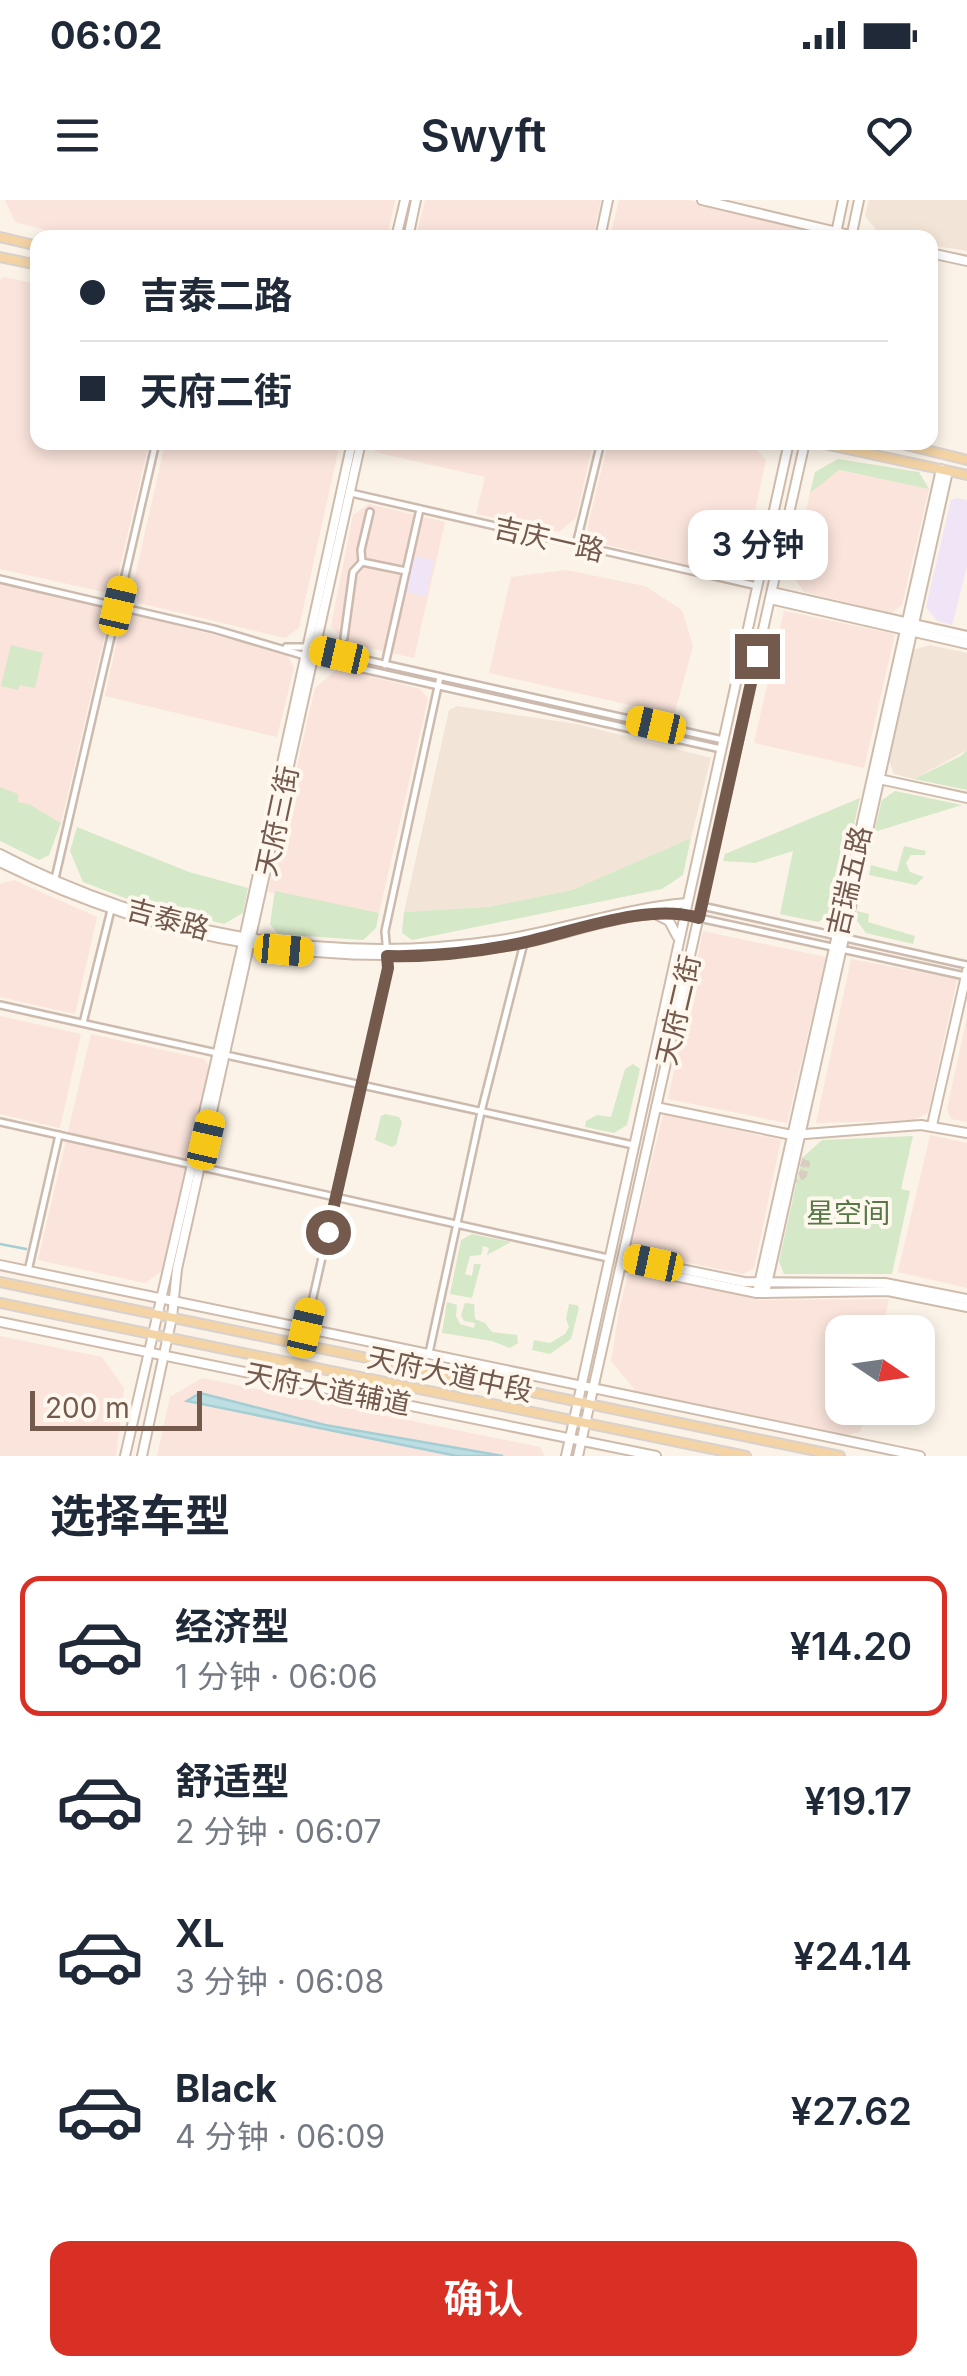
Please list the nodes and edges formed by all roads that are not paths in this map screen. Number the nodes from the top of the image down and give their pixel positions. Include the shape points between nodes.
1 (405, 200) edge
2 (416, 200) edge
3 (608, 200) edge
4 (702, 200) edge
5 (843, 200) edge
6 (859, 200) edge
7 (398, 230) edge
8 (410, 230) edge
9 (602, 230) edge
10 (820, 230) edge
11 (837, 230) edge
12 (852, 230) edge
13 (0, 237) edge
14 (30, 244) edge
15 (938, 255) edge
16 (0, 257) edge
17 (967, 261) edge
18 (30, 263) edge
19 (154, 450) edge
20 (351, 450) edge
21 (358, 450) edge
22 (599, 450) edge
23 (787, 450) edge
24 (803, 450) edge
25 (853, 450) edge
26 (926, 450) edge
27 (967, 460) edge
28 (944, 470) junction
29 (967, 475) edge
30 (345, 492) junction
31 (420, 509) junction
32 (370, 512) dead end
33 (576, 544) junction
34 (362, 562) junction
35 (406, 570) junction
36 (0, 579) edge
37 (757, 586) junction
38 (771, 595) junction
39 (118, 606) junction
40 (909, 627) junction
41 (344, 638) dead end
42 (967, 640) edge
43 (310, 652) junction
44 (385, 664) junction
45 (440, 676) junction
46 (438, 685) junction
47 (722, 744) junction
48 (879, 779) junction
49 (967, 798) edge
50 (1, 861) edge
51 (54, 884) junction
52 (687, 903) junction
53 (702, 906) junction
54 (112, 907) junction
55 (657, 914) junction
56 (684, 914) junction
57 (699, 918) junction
58 (840, 936) junction
59 (525, 939) junction
60 (247, 940) junction
61 (838, 948) junction
62 (386, 952) junction
63 (676, 952) junction
64 (967, 971) edge
65 (0, 1005) edge
66 (83, 1023) junction
67 (222, 1054) junction
68 (361, 1085) junction
69 (656, 1108) junction
70 (481, 1112) junction
71 (0, 1122) edge
72 (932, 1126) junction
73 (967, 1133) edge
74 (59, 1135) junction
75 (796, 1135) junction
76 (633, 1145) junction
77 (196, 1166) junction
78 (336, 1197) junction
79 (457, 1224) junction
80 (608, 1258) junction
81 (622, 1261) junction
82 (0, 1265) edge
83 (28, 1271) junction
84 (0, 1282) edge
85 (762, 1288) junction
86 (160, 1298) junction
87 (967, 1299) edge
88 (174, 1301) junction
89 (0, 1303) edge
90 (967, 1307) edge
91 (156, 1314) junction
92 (172, 1317) junction
93 (0, 1322) edge
94 (306, 1328) junction
95 (152, 1334) junction
96 (167, 1337) junction
97 (148, 1352) junction
98 (429, 1353) junction
99 (164, 1356) junction
100 (580, 1384) junction
101 (594, 1387) junction
102 (576, 1399) junction
103 (590, 1402) junction
104 (572, 1420) junction
105 (586, 1422) junction
106 (569, 1438) junction
107 (581, 1441) junction
108 (126, 1456) edge
109 (142, 1456) edge
110 (566, 1456) edge
111 (578, 1456) edge
112 (656, 1456) edge
113 (746, 1456) edge
114 (840, 1456) edge
115 (920, 1456) edge

1 - 7 street
2 - 8 street
3 - 9 street
4 - 10 street
5 - 11 street
6 - 12 street
13 - 14 main road
15 - 17 street
16 - 18 main road
19 - 39 street
20 - 30 street, 天府三街
21 - 30 street, 天府三街
22 - 33 street
23 - 37 street, 天府二街
24 - 38 street, 天府二街
25 - 28 main road
26 - 27 main road
28 - 29 main road
28 - 40 street, 吉瑞五路
30 - 31 street, 吉庆一路
30 - 43 street, 天府三街
31 - 33 street, 吉庆一路
31 - 35 street
32 - 34 street
33 - 37 street, 吉庆一路
34 - 35 street
34 - 41 street via 353,572
35 - 44 street
36 - 39 street
37 - 47 street, 天府二街
38 - 40 street
38 - 53 street, 天府二街
39 - 43 street
39 - 51 street
40 - 42 street
40 - 48 street, 吉瑞五路
40 - 58 street, 吉瑞五路
43 - 44 street
43 - 46 street
43 - 60 street, 天府三街
44 - 45 street
45 - 46 street
45 - 47 street
46 - 47 street
46 - 62 street via 384,930
47 - 52 street, 天府二街
48 - 49 street
48 - 58 street, 吉瑞五路
50 - 51 street, 吉泰路
51 - 54 street, 吉泰路
52 - 53 street, 吉泰路
52 - 56 street, 天府二街
52 - 59 street, 吉泰路
53 - 57 street, 天府二街
53 - 58 street
54 - 60 street, 吉泰路 via 203,936
54 - 66 street
55 - 56 street, 吉泰路
55 - 59 street, 吉泰路
55 - 63 street via 676,929
56 - 57 street, 吉泰路
56 - 63 street, 天府二街
57 - 61 street
57 - 69 street, 天府二街
58 - 61 street, 吉瑞五路
58 - 64 street
59 - 62 street, 吉泰路 via 455,952
59 - 70 street
60 - 62 street, 吉泰路 via 300,951
60 - 67 street, 天府三街
61 - 64 street
61 - 75 street, 吉瑞五路
62 - 68 street
63 - 76 street, 天府二街
64 - 72 street
65 - 66 street
66 - 67 street
67 - 68 street
67 - 77 street, 天府三街
68 - 70 street
68 - 78 street
69 - 75 street
69 - 81 street, 天府二街
70 - 76 street
70 - 79 street
71 - 74 street
72 - 73 street
72 - 75 street
74 - 77 street
74 - 83 street
75 - 85 street, 吉瑞五路
75 - 85 street, 吉瑞五路 via 793,1179
76 - 80 street, 天府二街
77 - 78 street
77 - 86 street, 天府三街
77 - 88 street, 天府三街
78 - 79 street
78 - 94 street
79 - 80 street
79 - 98 street
80 - 100 street, 天府二街
81 - 85 street
81 - 101 street, 天府二街
82 - 83 street, 天府大道辅道
83 - 86 street, 天府大道辅道
84 - 91 main road, 天府大道中段
85 - 87 street via 884,1283
85 - 90 street via 888,1291
86 - 88 street, 天府大道辅道
86 - 91 street, 天府三街
88 - 92 street, 天府三街
88 - 94 street, 天府大道辅道
89 - 95 main road, 天府大道中段
91 - 92 main road, 天府大道中段
91 - 95 street, 天府三街
92 - 96 street, 天府三街
92 - 102 main road, 天府大道中段
93 - 97 street, 天府大道辅道
94 - 98 street, 天府大道辅道
95 - 96 main road, 天府大道中段
95 - 97 street, 天府三街
96 - 99 street, 天府三街
96 - 104 main road, 天府大道中段
97 - 99 street, 天府大道辅道
97 - 108 street, 天府三街
98 - 100 street, 天府大道辅道
99 - 106 street, 天府大道辅道
99 - 109 street, 天府三街
100 - 101 street, 天府大道辅道
100 - 102 street, 天府二街
101 - 103 street, 天府二街
101 - 115 street, 天府大道辅道
102 - 103 main road, 天府大道中段
102 - 104 street, 天府二街
103 - 105 street, 天府二街
103 - 114 main road, 天府大道中段
104 - 105 main road, 天府大道中段
104 - 106 street, 天府二街
105 - 107 street, 天府二街
105 - 113 main road, 天府大道中段
106 - 107 street, 天府大道辅道
106 - 110 street, 天府二街
107 - 111 street, 天府二街
107 - 112 street, 天府大道辅道

